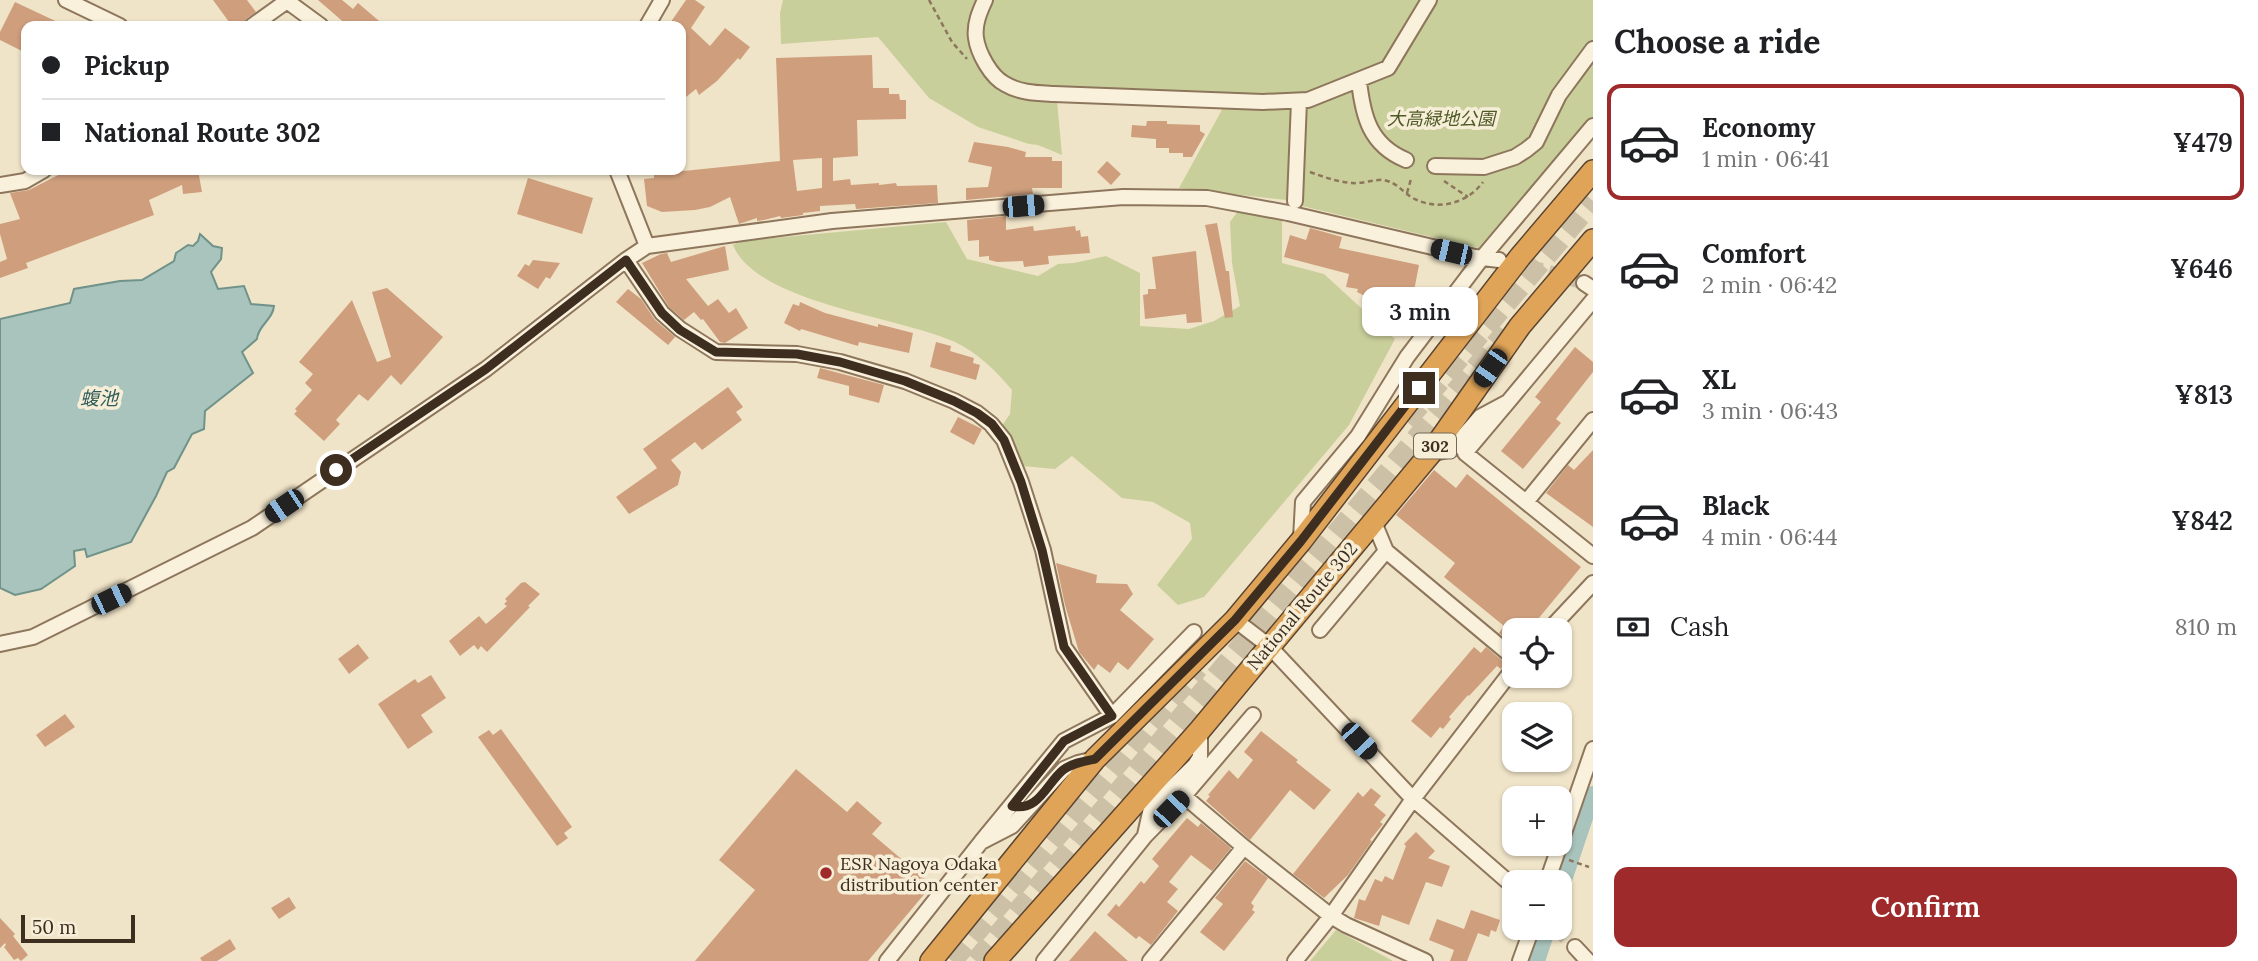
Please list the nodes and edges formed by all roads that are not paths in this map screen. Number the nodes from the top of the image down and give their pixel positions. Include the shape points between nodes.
1 (66, 0) edge
2 (662, 0) edge
3 (985, 0) edge
4 (1429, 0) edge
5 (110, 21) edge
6 (259, 21) edge
7 (314, 21) edge
8 (650, 21) edge
9 (1593, 49) edge
10 (1359, 81) junction
11 (1299, 101) junction
12 (1593, 126) edge
13 (1406, 160) dead end
14 (1435, 166) dead end
15 (1593, 171) edge
16 (35, 175) edge
17 (619, 175) edge
18 (0, 185) edge
19 (1295, 201) dead end
20 (1593, 240) edge
21 (647, 246) junction
22 (1482, 258) junction
23 (626, 260) junction
24 (1499, 260) tunnel mouth
25 (1593, 300) edge
26 (1508, 402) junction
27 (1593, 420) edge
28 (1430, 454) junction
29 (1526, 502) junction
30 (1373, 520) junction
31 (1301, 541) junction
32 (1386, 551) junction
33 (1593, 556) edge
34 (1593, 583) edge
35 (1560, 618) edge
36 (1235, 620) junction
37 (1320, 630) dead end
38 (1194, 632) dead end
39 (0, 644) edge
40 (1269, 646) junction
41 (1502, 648) edge
42 (1502, 684) edge
43 (1253, 715) dead end
44 (1112, 716) junction
45 (1200, 730) junction
46 (1593, 749) edge
47 (1095, 759) junction
48 (1184, 796) junction
49 (1413, 799) junction
50 (1035, 802) junction
51 (1012, 806) junction
52 (1145, 836) junction
53 (981, 842) junction
54 (1244, 847) junction
55 (1551, 870) edge
56 (1502, 877) edge
57 (1331, 916) junction
58 (1528, 940) edge
59 (1575, 947) tunnel mouth
60 (887, 961) edge
61 (931, 961) edge
62 (995, 961) edge
63 (1044, 961) edge
64 (1150, 961) edge
65 (1295, 961) edge
66 (1425, 961) edge
67 (1520, 961) edge
68 (1588, 961) edge

1 - 5 street
2 - 8 street
3 - 11 street via 976,38 996,78 1025,92
4 - 10 street via 1388,68
6 - 7 street via 286,1
9 - 14 street via 1559,95 1536,142 1491,166
10 - 11 street
10 - 13 street via 1363,113 1374,134 1387,150
11 - 19 street
12 - 22 street
15 - 31 highway, 302 via 1520,257
16 - 18 street
17 - 21 street
20 - 28 highway, National Route 302 / 302 via 1520,326
21 - 22 street via 832,221 1151,197 1207,198 1289,213
21 - 23 street
22 - 24 street
22 - 31 street via 1407,357 1358,436 1303,502
23 - 39 street via 486,369 252,528 33,637
23 - 44 street via 662,313 716,352 797,354 840,362 905,381 954,401 992,424 1004,440 1021,482 1064,647
25 - 26 street
26 - 28 street via 1480,416 1452,449
26 - 29 street via 1465,453
27 - 29 street
28 - 30 highway, National Route 302 / 302
29 - 33 street
30 - 32 street
30 - 40 highway, National Route 302 / 302
31 - 36 highway, 302
32 - 37 street
32 - 41 street
34 - 35 street
36 - 40 street
36 - 47 highway, 302
38 - 44 street
40 - 45 highway, National Route 302 / 302
40 - 49 street
42 - 49 street
43 - 48 street
44 - 51 street via 1064,741
45 - 52 street via 1195,765 1151,808
45 - 62 highway, National Route 302 / 302
46 - 55 street
47 - 50 street via 1064,769
47 - 61 highway, 302
48 - 52 street
48 - 54 street
49 - 56 street
49 - 57 street
50 - 51 street via 1022,808
50 - 53 street via 1012,826
51 - 53 street
52 - 63 street
53 - 60 street
54 - 57 street
54 - 64 street
57 - 65 street
57 - 66 street
58 - 67 street
59 - 68 street

